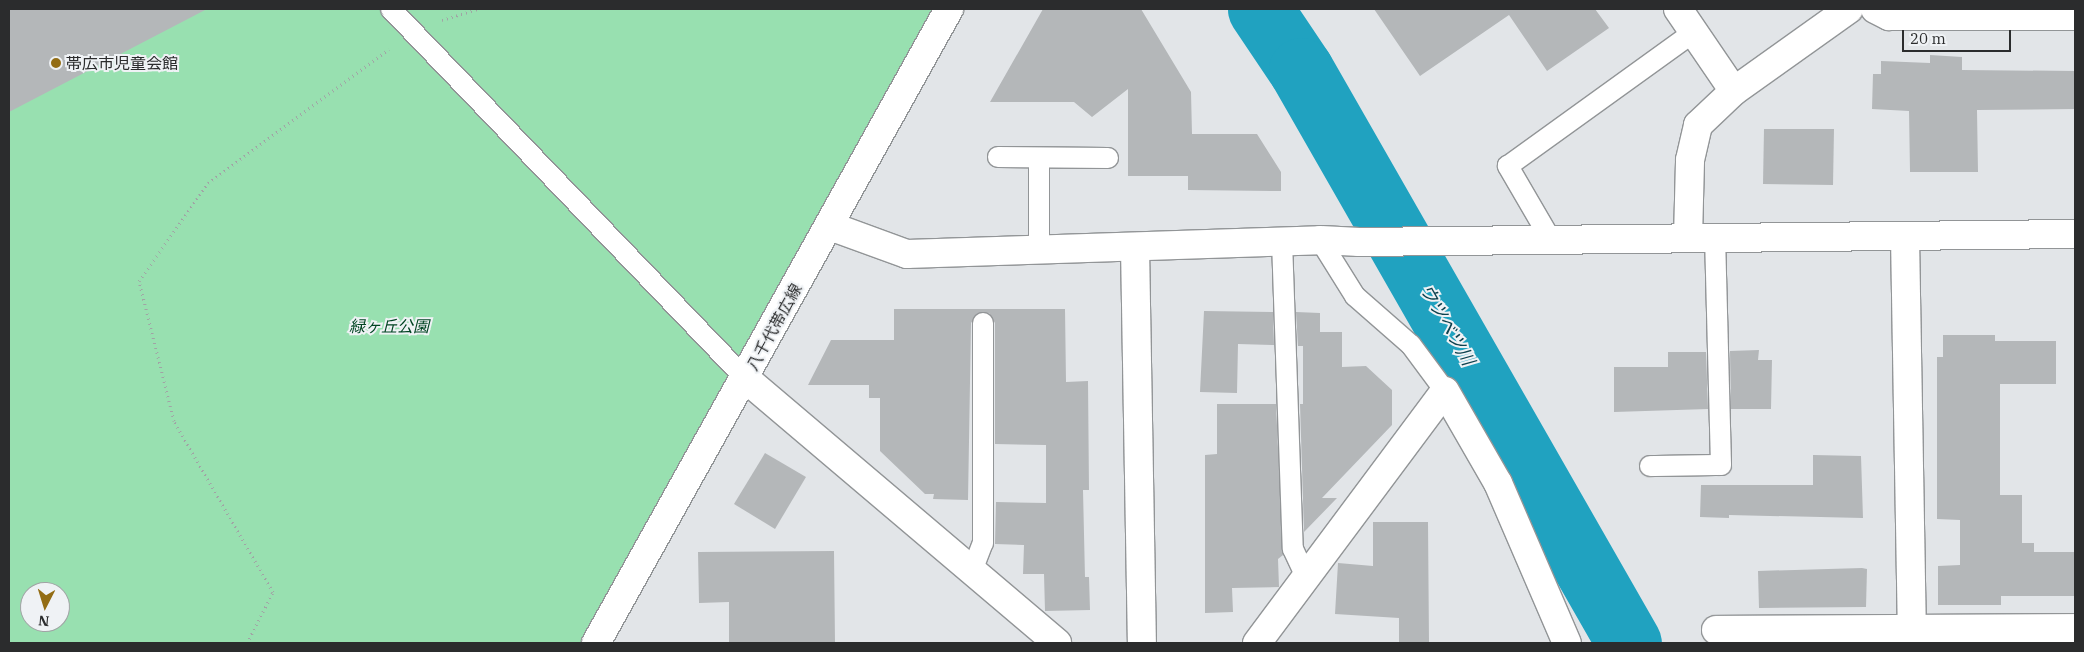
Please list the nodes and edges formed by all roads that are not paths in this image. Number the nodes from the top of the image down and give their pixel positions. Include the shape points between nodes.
1 (392, 9) edge
2 (949, 9) edge
3 (1678, 9) edge
4 (1849, 9) edge
5 (1875, 9) edge
6 (2075, 16) edge
7 (1694, 32) junction
8 (1734, 91) junction
9 (998, 157) dead end
10 (1039, 158) junction
11 (1108, 158) dead end
12 (830, 226) junction
13 (2075, 234) edge
14 (1905, 237) junction
15 (1688, 238) junction
16 (1715, 238) junction
17 (1320, 240) junction
18 (1551, 240) junction
19 (1282, 241) junction
20 (1135, 247) junction
21 (1039, 250) junction
22 (983, 323) dead end
23 (746, 379) junction
24 (1445, 391) junction
25 (1650, 466) dead end
26 (972, 571) junction
27 (1306, 577) junction
28 (1912, 629) junction
29 (2061, 633) edge
30 (1714, 637) edge
31 (596, 643) edge
32 (1057, 643) edge
33 (1142, 643) edge
34 (1257, 643) edge
35 (1567, 643) edge

1 - 23 lane
2 - 12 street, 八千代帯広線
3 - 7 street
4 - 8 street
5 - 6 street via 1888,16
7 - 8 street
7 - 18 lane via 1508,166
8 - 15 street via 1698,125 1690,160
9 - 10 lane
10 - 11 lane
10 - 21 lane
12 - 21 street via 907,254
12 - 23 street, 八千代帯広線
13 - 14 street
14 - 16 street
14 - 28 street
15 - 16 street
15 - 18 street
16 - 25 lane via 1721,465
17 - 18 street
17 - 19 street
17 - 24 lane via 1355,296 1411,345
19 - 20 street
19 - 27 lane via 1293,549
20 - 21 street
20 - 33 street
22 - 26 lane via 984,543
23 - 26 street
23 - 31 street, 八千代帯広線
24 - 27 street
24 - 35 street via 1498,483
26 - 32 street
27 - 34 street
28 - 29 street
28 - 30 street

